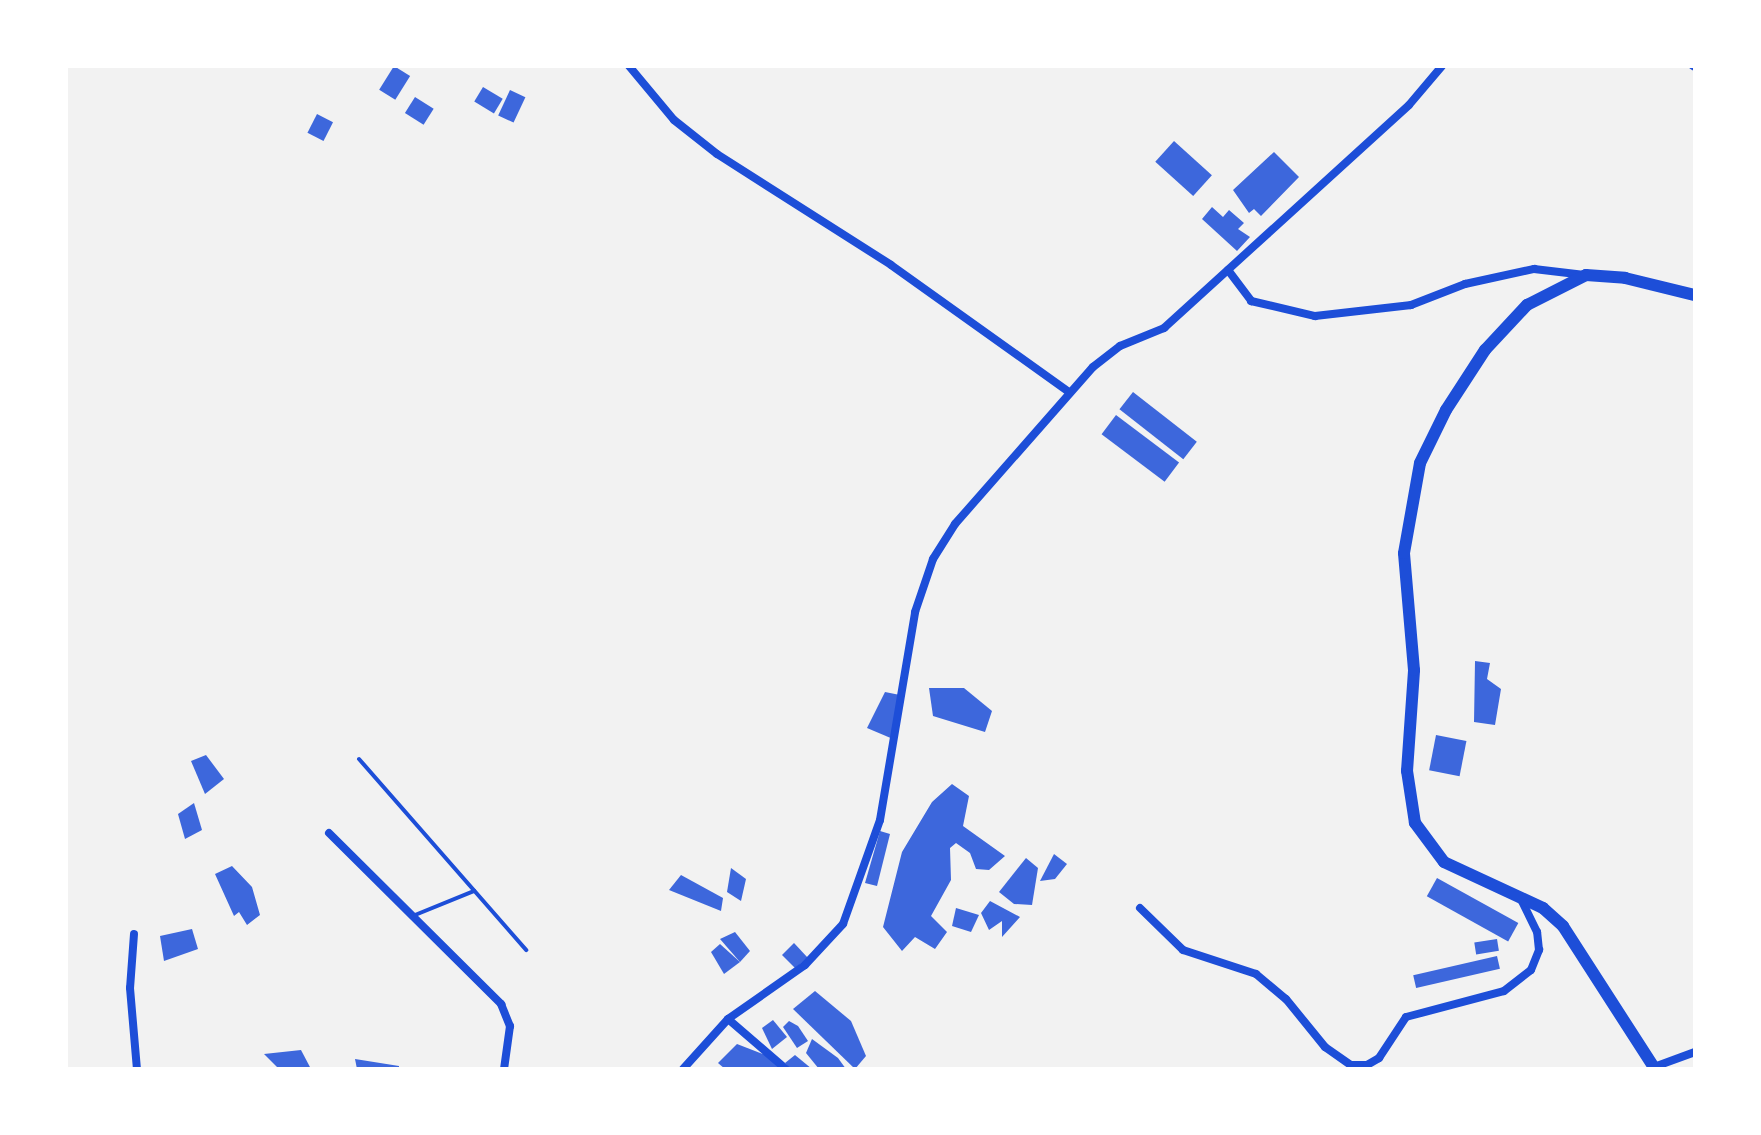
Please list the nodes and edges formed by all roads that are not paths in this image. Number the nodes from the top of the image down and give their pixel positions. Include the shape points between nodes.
1 (629, 66) edge
2 (1442, 66) edge
3 (1228, 270) junction
4 (1586, 275) junction
5 (1695, 295) edge
6 (1069, 392) junction
7 (359, 759) dead end
8 (329, 833) dead end
9 (474, 891) junction
10 (1520, 896) junction
11 (1140, 908) dead end
12 (415, 915) junction
13 (134, 934) dead end
14 (526, 950) dead end
15 (728, 1019) junction
16 (1695, 1052) edge
17 (1655, 1068) edge
18 (137, 1069) edge
19 (504, 1069) edge
20 (683, 1069) edge
21 (786, 1069) edge

1 - 6 street via 674,120 717,154 891,265
2 - 3 street via 1409,105
3 - 4 street via 1251,301 1315,316 1411,305 1465,284 1534,269
3 - 6 street via 1164,328 1120,346
4 - 5 main road via 1625,278
4 - 10 main road via 1527,305 1462,380 1420,463 1406,524 1414,670 1407,771 1410,808 1437,856
6 - 15 street via 955,524 924,580 880,820 843,924 805,965
7 - 9 lane
8 - 12 street
9 - 12 lane
9 - 14 lane
10 - 11 street via 1537,932 1539,950 1531,970 1504,991 1406,1017 1379,1058 1367,1065 1351,1065 1325,1047 1286,999 1256,974 1183,950
10 - 17 main road via 1563,926
12 - 19 street via 501,1004 510,1026
13 - 18 street via 130,988
15 - 20 street
15 - 21 street
16 - 17 street

